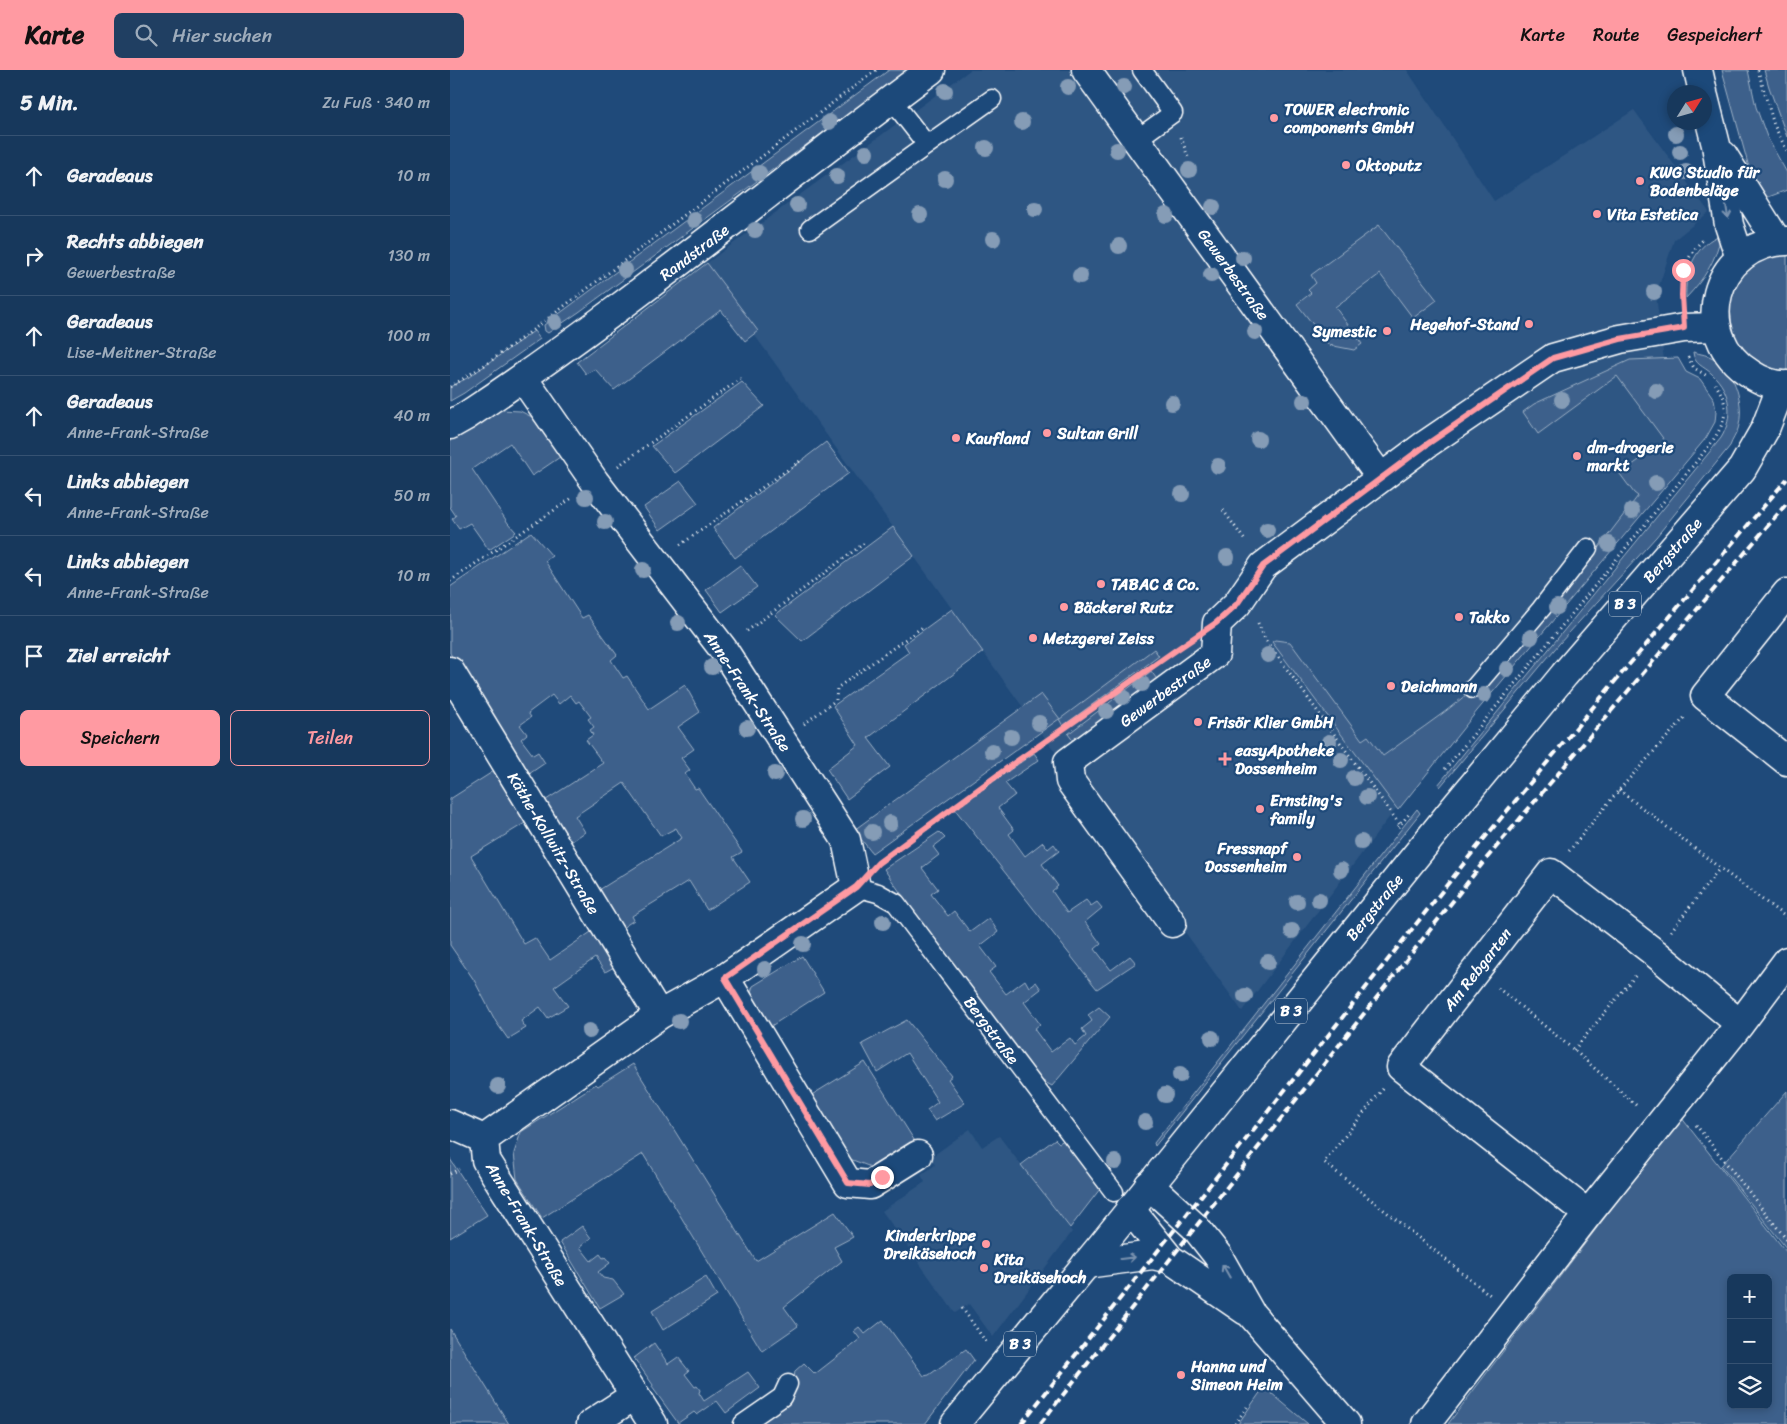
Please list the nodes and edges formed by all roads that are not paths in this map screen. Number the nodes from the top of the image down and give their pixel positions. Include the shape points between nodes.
1 (931, 70) edge
2 (1086, 70) edge
3 (1142, 70) edge
4 (1698, 70) edge
5 (1701, 85) edge
6 (992, 98) dead end
7 (891, 100) junction
8 (1712, 130) edge
9 (1136, 139) junction
10 (927, 145) junction
11 (1716, 146) junction
12 (810, 229) dead end
13 (1782, 241) edge
14 (1740, 258) junction
15 (1716, 327) junction
16 (523, 378) junction
17 (1784, 385) edge
18 (450, 425) edge
19 (1381, 478) junction
20 (1588, 548) dead end
21 (1787, 593) edge
22 (450, 671) edge
23 (1473, 689) dead end
24 (1787, 761) edge
25 (856, 887) junction
26 (1172, 923) dead end
27 (1787, 961) edge
28 (725, 978) junction
29 (659, 1015) junction
30 (1740, 1024) junction
31 (450, 1124) edge
32 (484, 1139) junction
33 (918, 1155) dead end
34 (1150, 1185) junction
35 (1122, 1200) junction
36 (1588, 1214) junction
37 (1170, 1259) junction
38 (1086, 1264) junction
39 (1250, 1314) junction
40 (788, 1384) dead end
41 (634, 1396) junction
42 (591, 1424) edge
43 (653, 1424) edge
44 (743, 1424) edge
45 (955, 1424) edge
46 (1346, 1424) edge
47 (1426, 1424) edge

1 - 7 street, Randstraße
2 - 9 street, Gewerbestraße
3 - 9 lane via 1173,113
4 - 5 street
6 - 10 lane
7 - 10 lane
7 - 16 street, Randstraße via 702,246
8 - 11 street
9 - 19 street, Gewerbestraße
10 - 12 lane
11 - 13 street
11 -> 14 street via 1729,225
13 - 14 street, B 3 via 1757,246
14 - 15 street, B 3 via 1727,272 1719,289
15 - 17 street, B 3 via 1724,349 1739,367 1759,380
15 - 19 street, Gewerbestraße via 1684,328 1620,339 1553,358
16 - 18 street, Randstraße
16 - 25 street, Anne-Frank-Straße via 596,482 722,649 782,740 846,840
17 - 34 street, Bergstraße / B 3 via 1765,429 1742,469 1564,675
19 - 26 street, Gewerbestraße via 1263,566 1237,604 1216,623 1215,654 1068,762 1070,781
20 - 23 lane
21 - 24 street via 1705,696
22 - 29 street, Käthe-Kollwitz-Straße
25 - 28 street, Anne-Frank-Straße
25 - 35 lane, Bergstraße via 878,892 896,903
27 - 30 street
28 - 29 street, Anne-Frank-Straße
28 - 33 street via 848,1183 870,1185
29 - 32 street, Anne-Frank-Straße
30 - 36 street
30 - 36 street, Am Rebgarten via 1551,873 1401,1067
31 - 32 street
32 - 41 street, Anne-Frank-Straße via 486,1160
34 - 35 street, Bergstraße / B 3
39 -> 34 street via 1218,1256 1195,1227
35 - 37 street
35 - 38 street, Bergstraße / B 3
36 - 47 street
38 -> 37 street via 1153,1255
37 - 39 street
38 - 45 street, Bergstraße / B 3
39 - 46 street
40 - 44 lane via 782,1397
41 - 42 street
41 - 43 street, Anne-Frank-Straße

